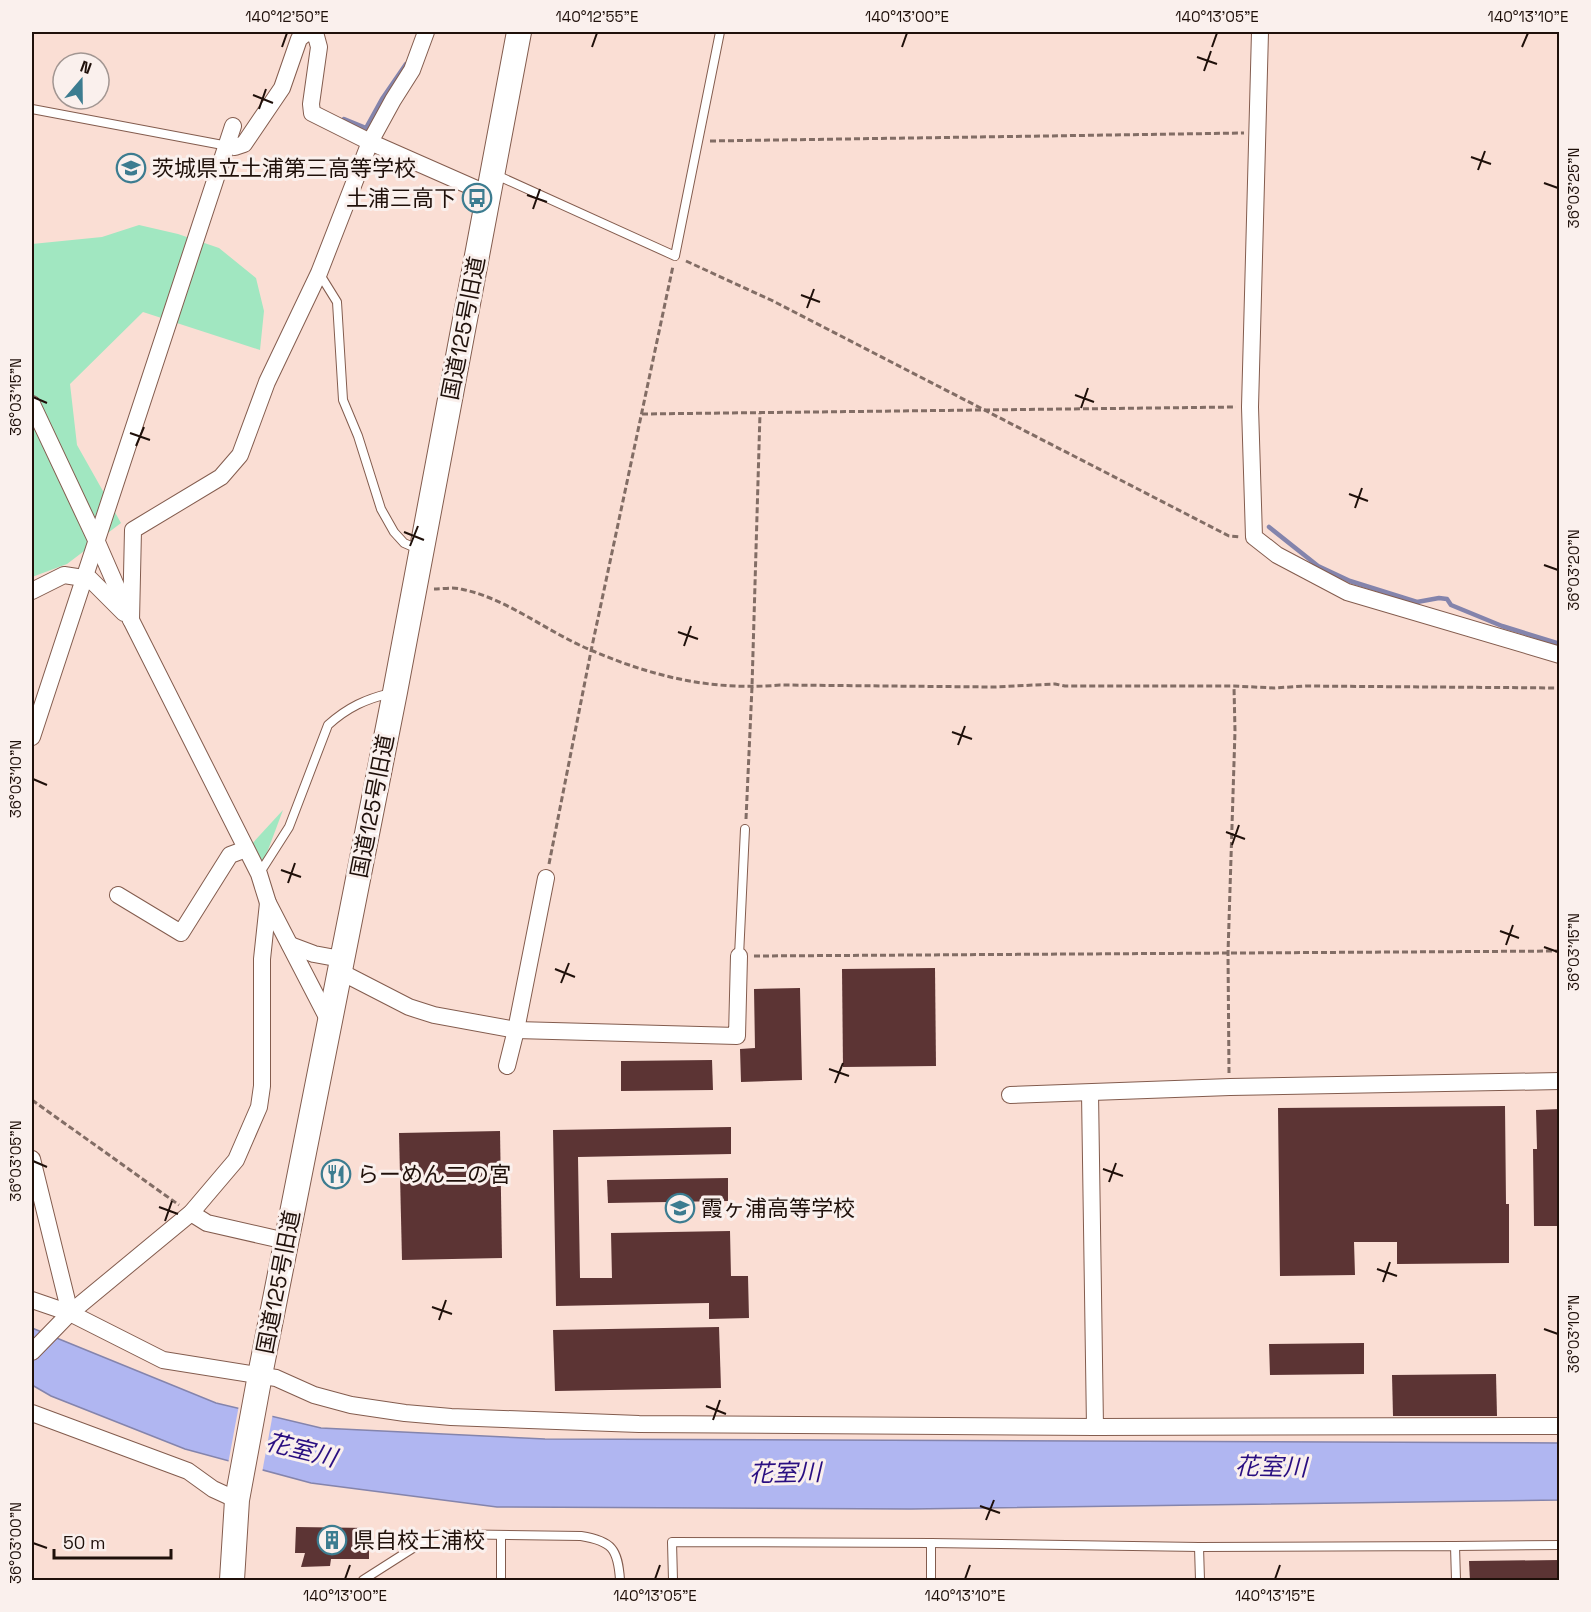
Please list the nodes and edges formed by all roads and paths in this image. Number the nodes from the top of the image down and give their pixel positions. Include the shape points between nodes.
1 (426, 32) edge
2 (519, 32) edge
3 (720, 32) edge
4 (1260, 32) edge
5 (32, 109) edge
6 (234, 126) dead end
7 (1258, 133) junction
8 (700, 141) junction
9 (370, 142) junction
10 (231, 146) junction
11 (490, 184) junction
12 (675, 256) junction
13 (319, 273) junction
14 (32, 404) edge
15 (1250, 407) junction
16 (984, 409) junction
17 (760, 413) junction
18 (642, 414) junction
19 (1254, 537) junction
20 (97, 542) junction
21 (422, 550) junction
22 (84, 578) junction
23 (414, 590) junction
24 (32, 591) edge
25 (131, 620) junction
26 (591, 651) junction
27 (1560, 655) edge
28 (1234, 686) junction
29 (752, 687) junction
30 (1560, 688) edge
31 (395, 692) junction
32 (32, 737) edge
33 (745, 829) joint
34 (246, 849) junction
35 (259, 874) junction
36 (546, 878) joint
37 (118, 895) dead end
38 (268, 903) junction
39 (290, 945) junction
40 (1560, 951) edge
41 (1228, 953) junction
42 (739, 956) junction
43 (340, 965) junction
44 (329, 1021) junction
45 (516, 1030) junction
46 (507, 1066) dead end
47 (1560, 1081) edge
48 (1230, 1087) junction
49 (1090, 1093) junction
50 (1010, 1095) dead end
51 (32, 1100) edge
52 (32, 1159) edge
53 (192, 1213) junction
54 (286, 1240) junction
55 (32, 1300) edge
56 (65, 1319) junction
57 (32, 1353) edge
58 (259, 1384) junction
59 (32, 1413) edge
60 (1560, 1426) edge
61 (1095, 1428) junction
62 (239, 1489) junction
63 (501, 1535) junction
64 (931, 1543) junction
65 (1560, 1545) edge
66 (1455, 1546) junction
67 (1199, 1547) junction
68 (373, 1577) edge
69 (232, 1581) edge
70 (363, 1581) edge
71 (501, 1581) edge
72 (620, 1581) edge
73 (673, 1581) edge
74 (932, 1581) edge
75 (1200, 1581) edge
76 (1456, 1581) edge

1 - 9 street via 412,70
2 - 11 street, 国道125号旧道
3 - 8 lane
4 - 7 street
5 - 10 lane
6 - 10 street
7 - 8 path
7 - 15 street
8 - 12 lane
9 - 10 street via 312,113 319,47 316,36 307,32 299,39 282,88 244,144
9 - 11 street
9 - 13 street
10 - 20 street
11 - 12 lane
11 - 21 street, 国道125号旧道
12 - 16 path via 771,300
12 - 18 path
13 - 21 lane via 337,302 343,400 381,509 404,543
13 - 25 street via 267,382 240,455 221,477 133,530
14 - 20 street
15 - 16 path
15 - 19 street
16 - 17 path
16 - 19 path via 1229,536
17 - 18 path
17 - 29 path
18 - 26 path
19 - 27 street via 1276,555 1347,592
20 - 22 street
20 - 25 street
21 - 23 street, 国道125号旧道
22 - 24 street via 64,574
22 - 25 street via 90,579
22 - 32 street
23 - 26 path via 459,588 489,598
23 - 31 street, 国道125号旧道
25 - 34 street
26 - 29 path via 687,682
26 - 36 path
28 - 29 path
28 - 30 path
28 - 41 path
29 - 33 path
31 - 35 lane via 367,699 328,725 289,827
31 - 43 street, 国道125号旧道
33 - 42 lane
34 - 35 street
34 - 37 street via 230,855 181,933
35 - 38 street
36 - 45 street
38 - 39 street
38 - 53 street via 262,959 259,1107 236,1160
39 - 43 street
39 - 44 street
40 - 41 path
41 - 42 path
41 - 48 path
42 - 45 street via 737,1036
43 - 44 street, 国道125号旧道
43 - 45 street via 409,1007
44 - 54 street, 国道125号旧道
45 - 46 street
47 - 48 street
48 - 49 street
49 - 50 street
49 - 61 street
51 - 53 path
52 - 56 street
53 - 54 street via 207,1223
53 - 56 street
54 - 58 street, 国道125号旧道
55 - 56 street
56 - 57 street
56 - 58 street via 163,1360
58 - 61 street via 276,1378 314,1395 351,1405 451,1417 639,1425
58 - 62 street, 国道125号旧道
59 - 62 street via 189,1471 213,1489
60 - 61 street
62 - 69 street, 国道125号旧道
63 - 68 lane via 432,1536
63 - 71 lane
63 - 72 lane via 595,1538 609,1544 616,1553
64 - 67 lane
64 - 73 lane via 672,1542
64 - 74 lane
65 - 66 lane
66 - 67 lane
66 - 76 lane
67 - 75 lane
68 - 70 lane

